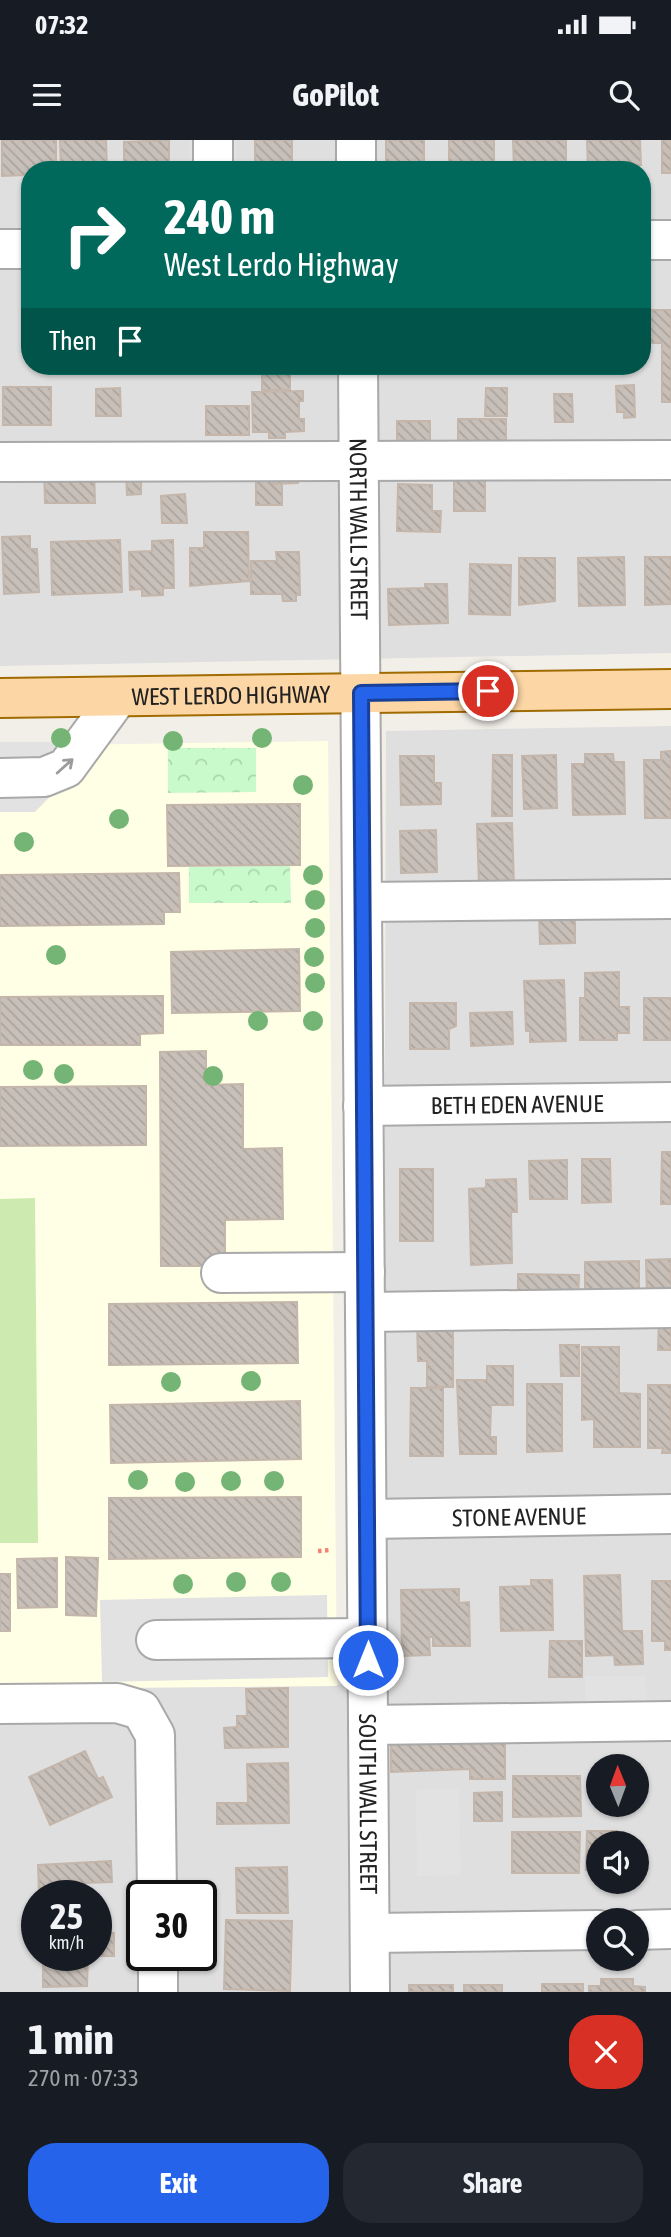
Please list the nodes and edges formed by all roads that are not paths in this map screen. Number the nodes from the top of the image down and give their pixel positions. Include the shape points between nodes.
1 (213, 140) edge
2 (356, 140) edge
3 (213, 161) edge
4 (356, 161) edge
5 (651, 240) edge
6 (671, 240) edge
7 (0, 249) edge
8 (21, 249) edge
9 (358, 375) edge
10 (671, 460) edge
11 (359, 461) junction
12 (0, 462) edge
13 (671, 689) edge
14 (361, 693) junction
15 (118, 696) junction
16 (0, 698) edge
17 (0, 778) edge
18 (671, 898) edge
19 (362, 902) junction
20 (671, 1102) edge
21 (363, 1107) junction
22 (365, 1272) junction
23 (221, 1273) dead end
24 (671, 1308) edge
25 (365, 1312) junction
26 (671, 1514) edge
27 (367, 1519) junction
28 (368, 1638) junction
29 (156, 1640) dead end
30 (0, 1704) edge
31 (671, 1721) edge
32 (368, 1725) junction
33 (157, 1880) edge
34 (671, 1929) edge
35 (586, 1930) edge
36 (649, 1930) edge
37 (370, 1933) junction
38 (158, 1971) edge
39 (158, 1992) edge
40 (370, 1992) edge

1 - 3 street
2 - 4 street
5 - 6 street
7 - 8 street
9 - 11 street, NORTH WALL STREET
10 - 11 street
11 - 12 street
11 - 14 street, NORTH WALL STREET
13 - 14 main road, WEST LERDO HIGHWAY
14 - 15 main road, WEST LERDO HIGHWAY
14 - 19 street, SOUTH WALL STREET
15 - 16 main road, WEST LERDO HIGHWAY
17 -> 15 street via 57,774
18 - 19 street
19 - 21 street, SOUTH WALL STREET
20 - 21 street, BETH EDEN AVENUE
21 - 22 street, SOUTH WALL STREET
22 - 23 street
22 - 25 street, SOUTH WALL STREET
24 - 25 street
25 - 27 street, SOUTH WALL STREET
26 - 27 street, STONE AVENUE
27 - 28 street, SOUTH WALL STREET
28 - 29 street
28 - 32 street, SOUTH WALL STREET
30 - 33 street via 117,1703 141,1710 155,1735
31 - 32 street
32 - 37 street, SOUTH WALL STREET
34 - 36 street
35 - 37 street
37 - 40 street, SOUTH WALL STREET
38 - 39 street

